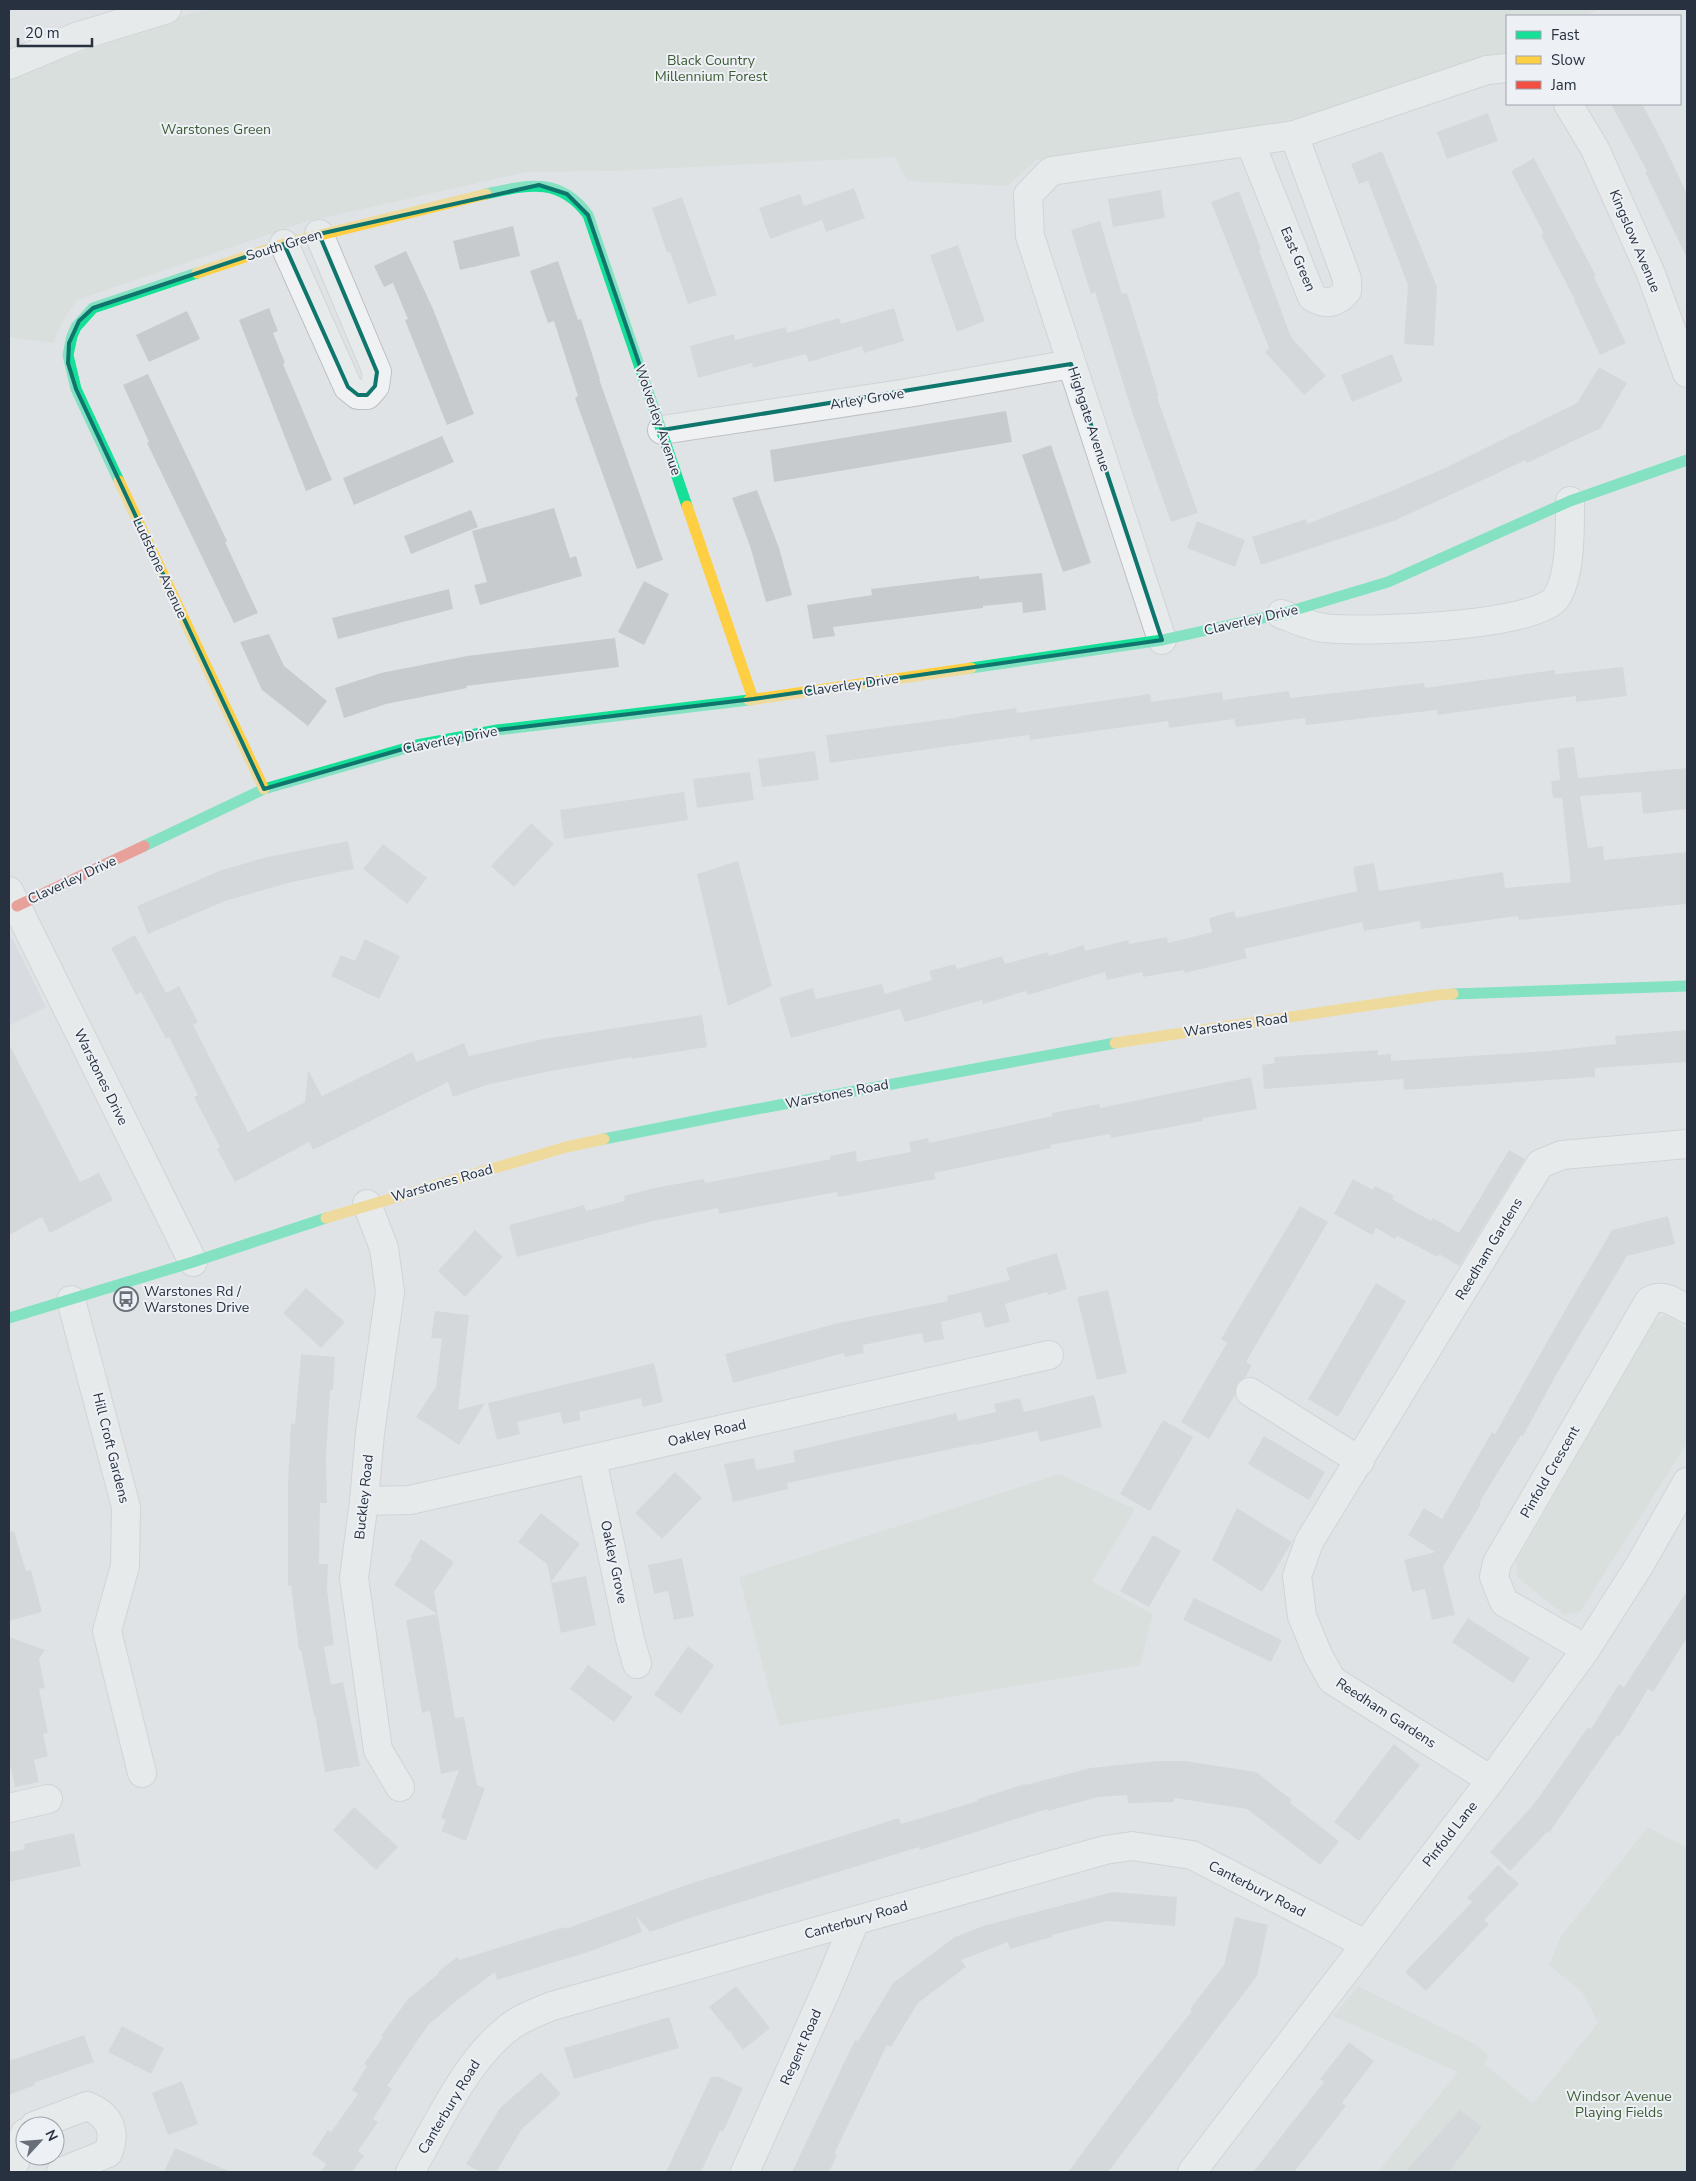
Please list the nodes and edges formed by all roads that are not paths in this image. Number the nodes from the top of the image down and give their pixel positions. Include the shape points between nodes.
1 (167, 9) edge
2 (9, 65) edge
3 (1506, 68) edge
4 (1571, 108) edge
5 (1294, 135) junction
6 (1250, 142) junction
7 (520, 186) joint
8 (319, 234) junction
9 (284, 244) junction
10 (69, 343) joint
11 (1071, 364) junction
12 (1687, 373) edge
13 (662, 430) junction
14 (1687, 460) edge
15 (1570, 501) junction
16 (1281, 614) junction
17 (1162, 640) junction
18 (753, 699) junction
19 (264, 789) junction
20 (13, 898) edge
21 (1687, 986) edge
22 (1687, 1144) edge
23 (367, 1204) junction
24 (193, 1262) junction
25 (72, 1300) junction
26 (1687, 1309) edge
27 (9, 1318) edge
28 (1049, 1354) dead end
29 (1250, 1392) dead end
30 (592, 1459) junction
31 (1360, 1461) junction
32 (1687, 1482) edge
33 (364, 1501) junction
34 (1586, 1649) junction
35 (638, 1664) dead end
36 (142, 1773) dead end
37 (1491, 1780) junction
38 (400, 1787) dead end
39 (48, 1799) dead end
40 (9, 1808) edge
41 (855, 1921) junction
42 (1365, 1944) junction
43 (60, 2116) edge
44 (60, 2172) edge
45 (410, 2172) edge
46 (745, 2172) edge
47 (1192, 2172) edge

1 - 2 street via 76,37
3 - 5 street via 1487,70
4 - 12 street, Kingslow Avenue via 1595,150 1651,274
5 - 6 street
5 - 6 street, East Green via 1347,279 1347,291 1340,300 1328,303 1312,297
6 - 11 street, Highgate Avenue via 1051,171 1028,195 1030,236
7 - 8 street, South Green
7 - 13 street, Wolverley Avenue via 540,185 567,194 588,215
8 - 9 street, South Green
8 - 9 street via 377,372 375,386 367,395 358,395 348,387
9 - 10 street, South Green via 93,308 79,320
10 - 19 street, Ludstone Avenue via 68,363 76,389
11 - 13 street, Arley Grove via 908,393
11 - 17 street, Highgate Avenue
13 - 18 street, Wolverley Avenue
14 - 15 street, Claverley Drive
15 - 16 street, Claverley Drive via 1388,582
15 - 16 street via 1570,538 1563,582 1555,600 1534,612 1414,629 1324,628
16 - 17 street, Claverley Drive
17 - 18 street, Claverley Drive
18 - 19 street, Claverley Drive via 497,730 417,745
19 - 20 street, Claverley Drive
20 - 24 street, Warstones Drive
21 - 23 street, Warstones Road via 1438,995 1082,1048 566,1147
22 - 31 street, Reedham Gardens via 1562,1155 1540,1164
23 - 24 street, Warstones Road
23 - 33 street, Buckley Road via 384,1248 390,1292
24 - 25 street, Warstones Road
25 - 27 street, Warstones Road
25 - 36 street, Hill Croft Gardens via 126,1507 125,1566 106,1631
26 - 34 street, Pinfold Crescent via 1666,1297 1657,1296 1649,1301 1497,1563 1494,1576 1504,1602
28 - 30 street, Oakley Road
29 - 31 street
30 - 33 street, Oakley Road via 410,1500
30 - 35 street, Oakley Grove
31 - 37 street, Reedham Gardens via 1309,1542 1297,1576 1302,1616 1332,1680
32 - 34 street, Pinfold Lane
33 - 38 street, Buckley Road via 354,1578 378,1750
34 - 37 street, Pinfold Lane
37 - 42 street, Pinfold Lane
39 - 40 street
41 - 42 street, Canterbury Road via 1105,1850 1132,1846 1192,1855
41 - 45 street, Canterbury Road via 529,2015 508,2028 468,2072
41 - 46 street, Regent Road
42 - 47 street, Pinfold Lane
43 - 44 street via 87,2106 105,2117 112,2131 112,2144 108,2153

